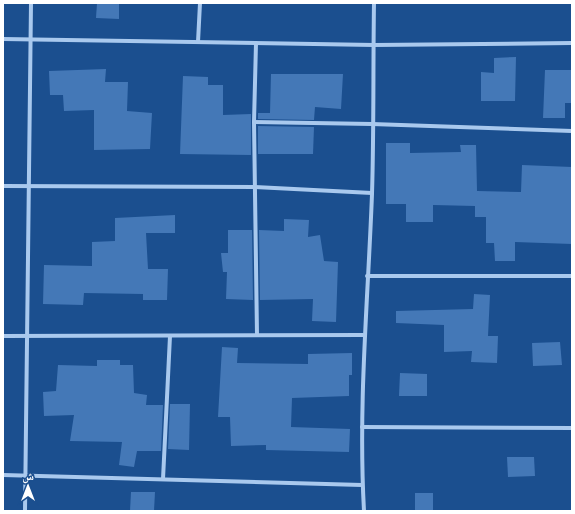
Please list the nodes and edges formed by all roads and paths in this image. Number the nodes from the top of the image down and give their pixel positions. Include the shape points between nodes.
1 (31, 3) edge
2 (200, 3) edge
3 (374, 3) edge
4 (3, 39) edge
5 (30, 40) junction
6 (198, 42) junction
7 (256, 43) junction
8 (572, 43) edge
9 (374, 45) junction
10 (254, 122) junction
11 (372, 124) junction
12 (572, 131) edge
13 (3, 186) edge
14 (30, 186) junction
15 (255, 187) junction
16 (372, 193) junction
17 (367, 276) junction
18 (572, 276) edge
19 (257, 334) junction
20 (363, 335) junction
21 (3, 336) edge
22 (26, 336) junction
23 (170, 336) junction
24 (362, 427) junction
25 (572, 428) edge
26 (3, 475) edge
27 (25, 475) junction
28 (163, 479) junction
29 (362, 485) junction
30 (25, 511) edge
31 (364, 511) edge

1 - 5 street
2 - 6 street
3 - 9 street
4 - 5 street
5 - 6 street
5 - 14 street
6 - 7 street
7 - 9 street
7 - 10 street
8 - 9 street
9 - 11 street
10 - 11 street
10 - 15 street
11 - 12 street
11 - 16 street
13 - 14 street
14 - 15 street
14 - 22 street
15 - 16 street
15 - 19 street
16 - 17 street
17 - 18 street
17 - 20 street
19 - 20 street
19 - 23 street
20 - 24 street
21 - 22 street
22 - 23 street
22 - 27 street
23 - 28 street
24 - 25 street
24 - 29 street
26 - 27 street
27 - 28 street
27 - 30 street
28 - 29 street
29 - 31 street

